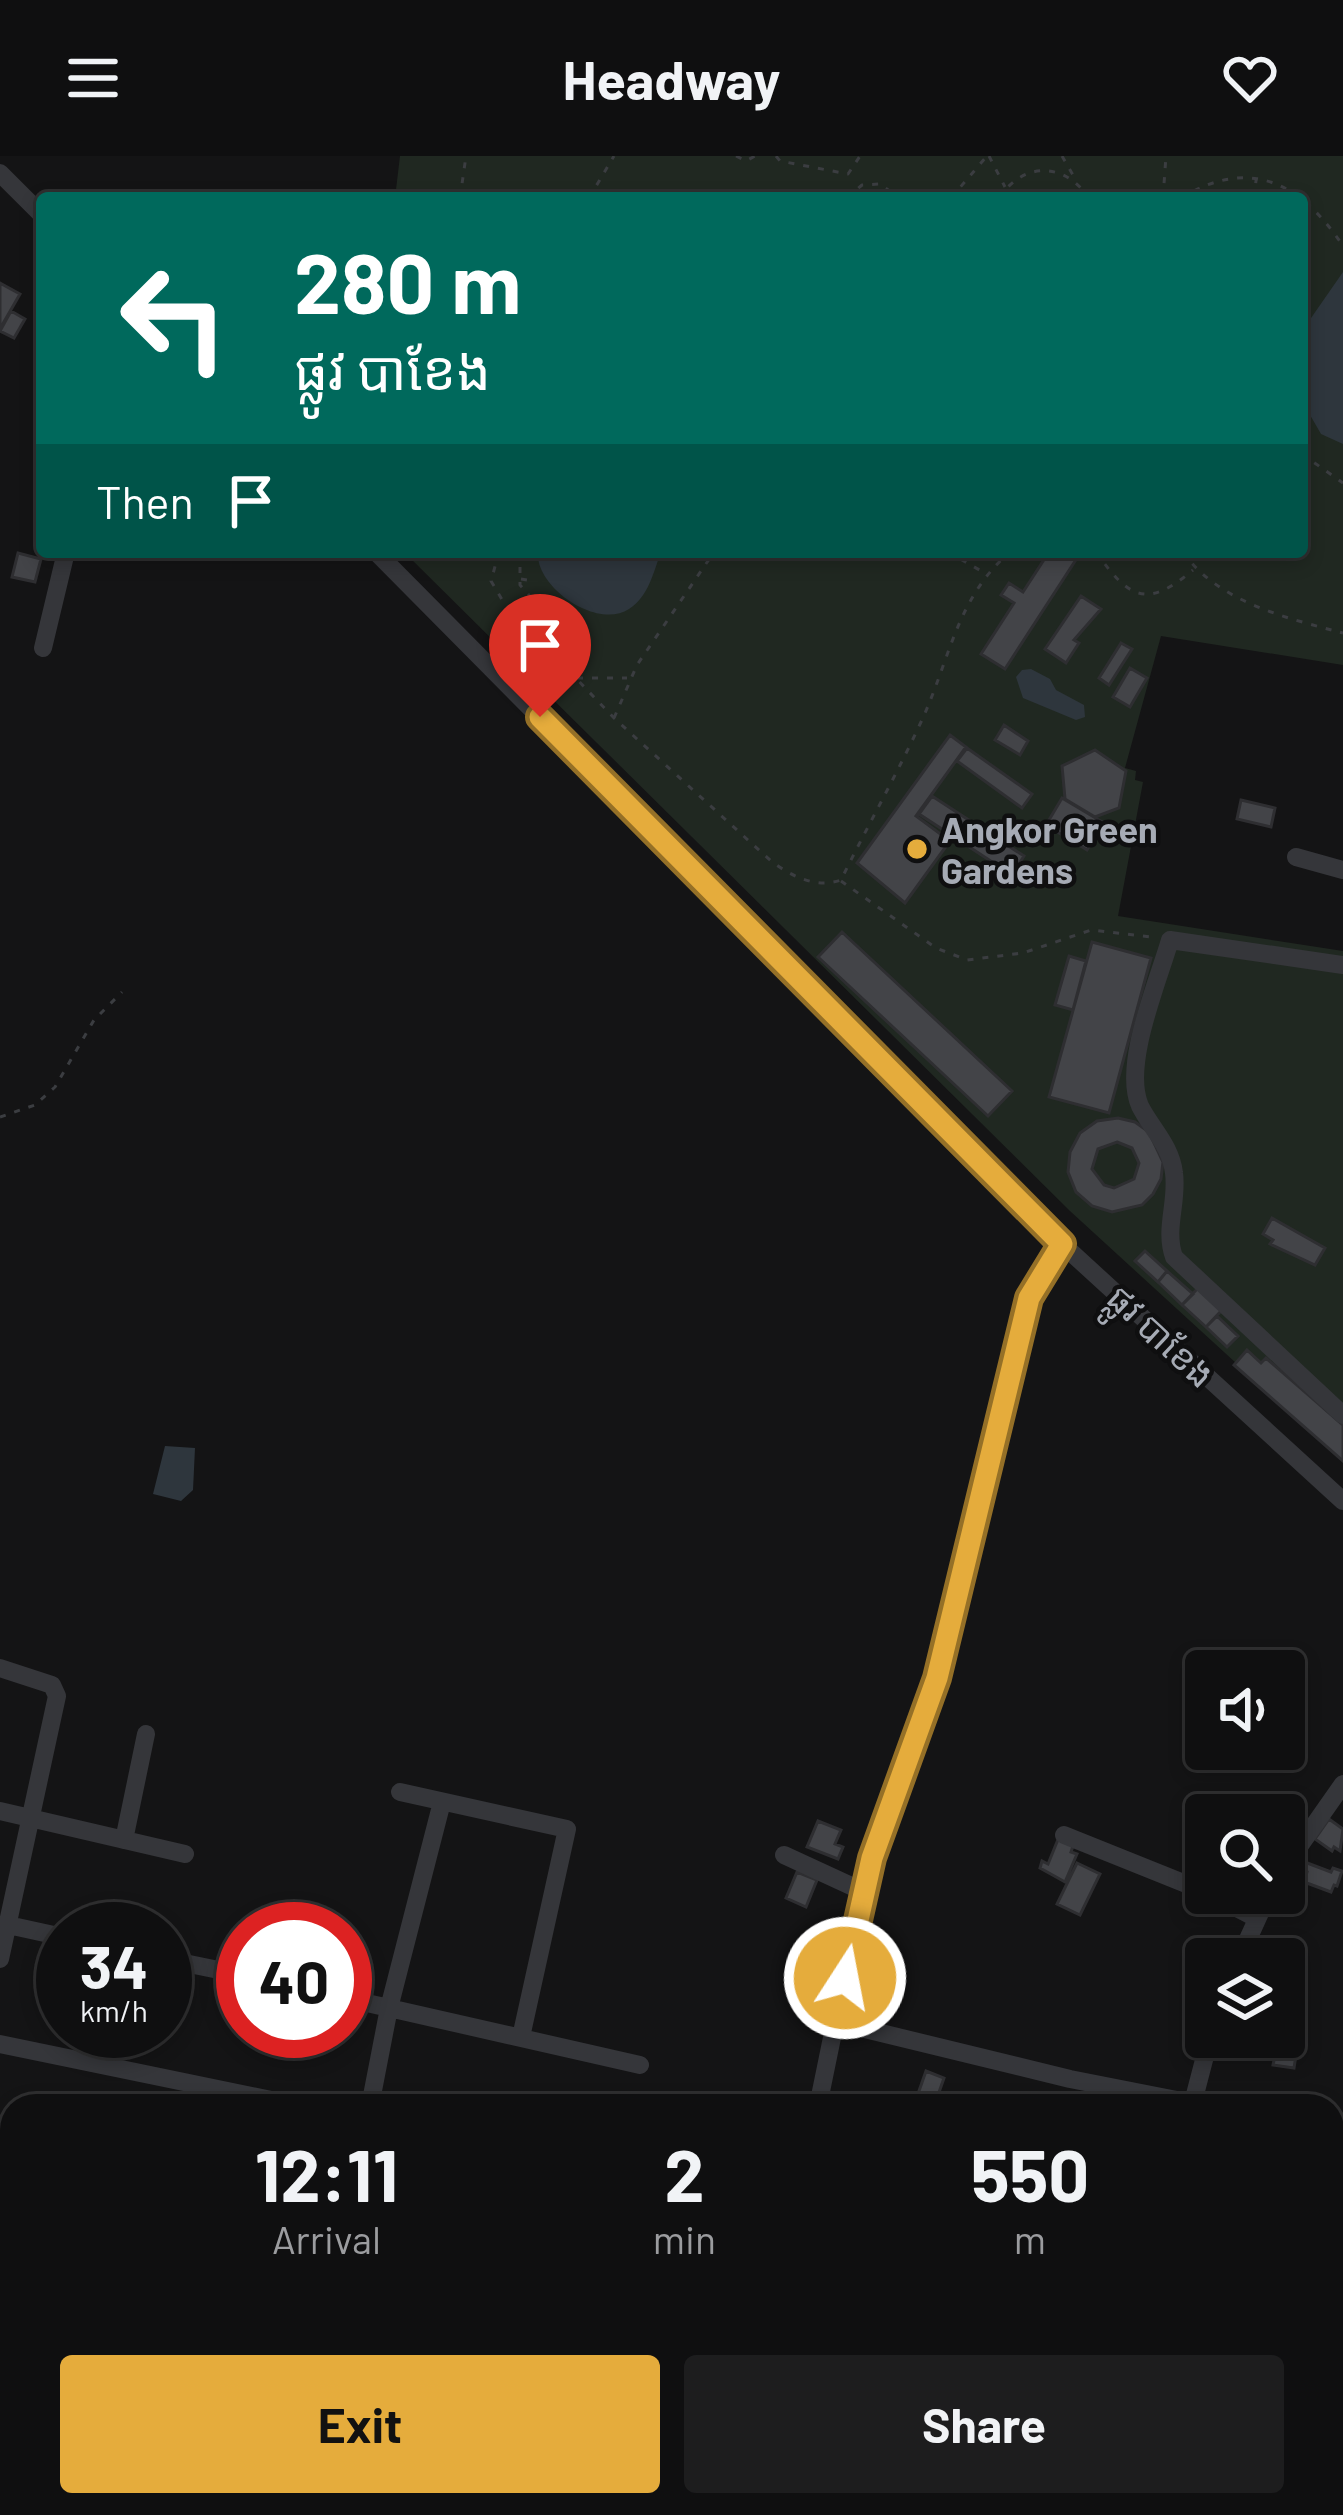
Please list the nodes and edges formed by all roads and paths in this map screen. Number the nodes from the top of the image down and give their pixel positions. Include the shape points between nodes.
1 (466, 156) edge
2 (614, 156) edge
3 (736, 156) edge
4 (755, 156) edge
5 (776, 156) edge
6 (816, 156) edge
7 (860, 156) edge
8 (988, 156) edge
9 (1062, 156) edge
10 (1166, 156) edge
11 (814, 166) junction
12 (1257, 170) dead end
13 (0, 173) edge
14 (1211, 173) dead end
15 (1274, 173) dead end
16 (1075, 179) junction
17 (1006, 189) junction
18 (461, 192) edge
19 (593, 192) edge
20 (854, 192) edge
21 (891, 192) edge
22 (956, 192) edge
23 (1004, 192) edge
24 (1085, 192) edge
25 (1163, 192) edge
26 (1188, 192) edge
27 (1255, 192) edge
28 (1299, 192) edge
29 (1308, 199) edge
30 (36, 209) edge
31 (1343, 246) edge
32 (1308, 458) edge
33 (1343, 483) edge
34 (65, 558) edge
35 (382, 558) edge
36 (497, 558) edge
37 (520, 558) edge
38 (710, 558) edge
39 (959, 558) edge
40 (1003, 558) edge
41 (1100, 558) edge
42 (1187, 558) edge
43 (1194, 568) junction
44 (986, 573) junction
45 (519, 579) junction
46 (534, 581) dead end
47 (1343, 633) edge
48 (543, 644) junction
49 (43, 648) dead end
50 (574, 678) junction
51 (629, 678) junction
52 (614, 718) junction
53 (1296, 857) dead end
54 (1343, 870) edge
55 (841, 880) junction
56 (1170, 940) junction
57 (1343, 965) edge
58 (122, 992) dead end
59 (0, 1117) edge
60 (1062, 1244) junction
61 (1343, 1414) edge
62 (1343, 1502) edge
63 (0, 1668) edge
64 (146, 1734) dead end
65 (1343, 1784) edge
66 (400, 1792) dead end
67 (442, 1802) junction
68 (0, 1811) edge
69 (32, 1819) junction
70 (1064, 1835) dead end
71 (1305, 1838) edge
72 (124, 1840) junction
73 (185, 1853) dead end
74 (784, 1855) dead end
75 (1185, 1884) edge
76 (862, 1891) junction
77 (1248, 1914) edge
78 (1258, 1914) edge
79 (1256, 1918) junction
80 (8, 1925) junction
81 (36, 1931) edge
82 (1247, 1938) edge
83 (0, 1959) edge
84 (372, 2004) edge
85 (389, 2008) junction
86 (836, 2022) junction
87 (521, 2037) junction
88 (0, 2044) edge
89 (1204, 2058) edge
90 (640, 2065) dead end
91 (242, 2094) edge
92 (372, 2094) edge
93 (821, 2094) edge
94 (1140, 2094) edge
95 (1195, 2094) edge

1 - 18 path
2 - 19 path
3 - 4 path
5 - 11 path
6 - 11 path
7 - 11 path via 848,174
8 - 17 path
8 - 22 path
9 - 16 path
10 - 25 path
12 - 27 path
13 - 30 street
14 - 26 path
15 - 28 path
16 - 17 path via 1042,169
16 - 24 path
17 - 23 path
20 - 21 path via 880,184
29 - 31 path
32 - 33 path
34 - 49 street
35 - 60 street, ផ្លូវ បាខែង
36 - 48 path via 492,587
37 - 45 path
38 - 51 path
39 - 44 path
40 - 44 path
41 - 43 path via 1135,593 1150,596
42 - 43 path
43 - 47 path via 1251,603
44 - 55 path
45 - 46 path
45 - 48 path via 543,611
48 - 50 path
50 - 51 path
50 - 52 path
51 - 52 path
52 - 55 path via 789,874
53 - 54 street
55 - 56 path via 936,948 967,960 1023,953 1091,930
56 - 57 street
56 - 61 street via 1134,1082 1174,1173 1174,1258
58 - 59 path via 94,1020 55,1087 35,1105
60 - 62 street, ផ្លូវ បាខែង
60 - 76 street via 1029,1298 937,1678
63 - 69 street via 56,1690
64 - 72 street
65 - 71 street
66 - 67 street
67 - 85 street
67 - 87 street via 567,1829
68 - 69 street
69 - 72 street
69 - 80 street
70 - 75 street
72 - 73 street
74 - 76 street
76 - 86 street
77 - 79 street
78 - 79 street
79 - 82 street
80 - 81 street
80 - 83 street
84 - 85 street
85 - 87 street
85 - 92 street
86 - 93 street
86 - 94 street
87 - 90 street
88 - 91 street
89 - 95 street

